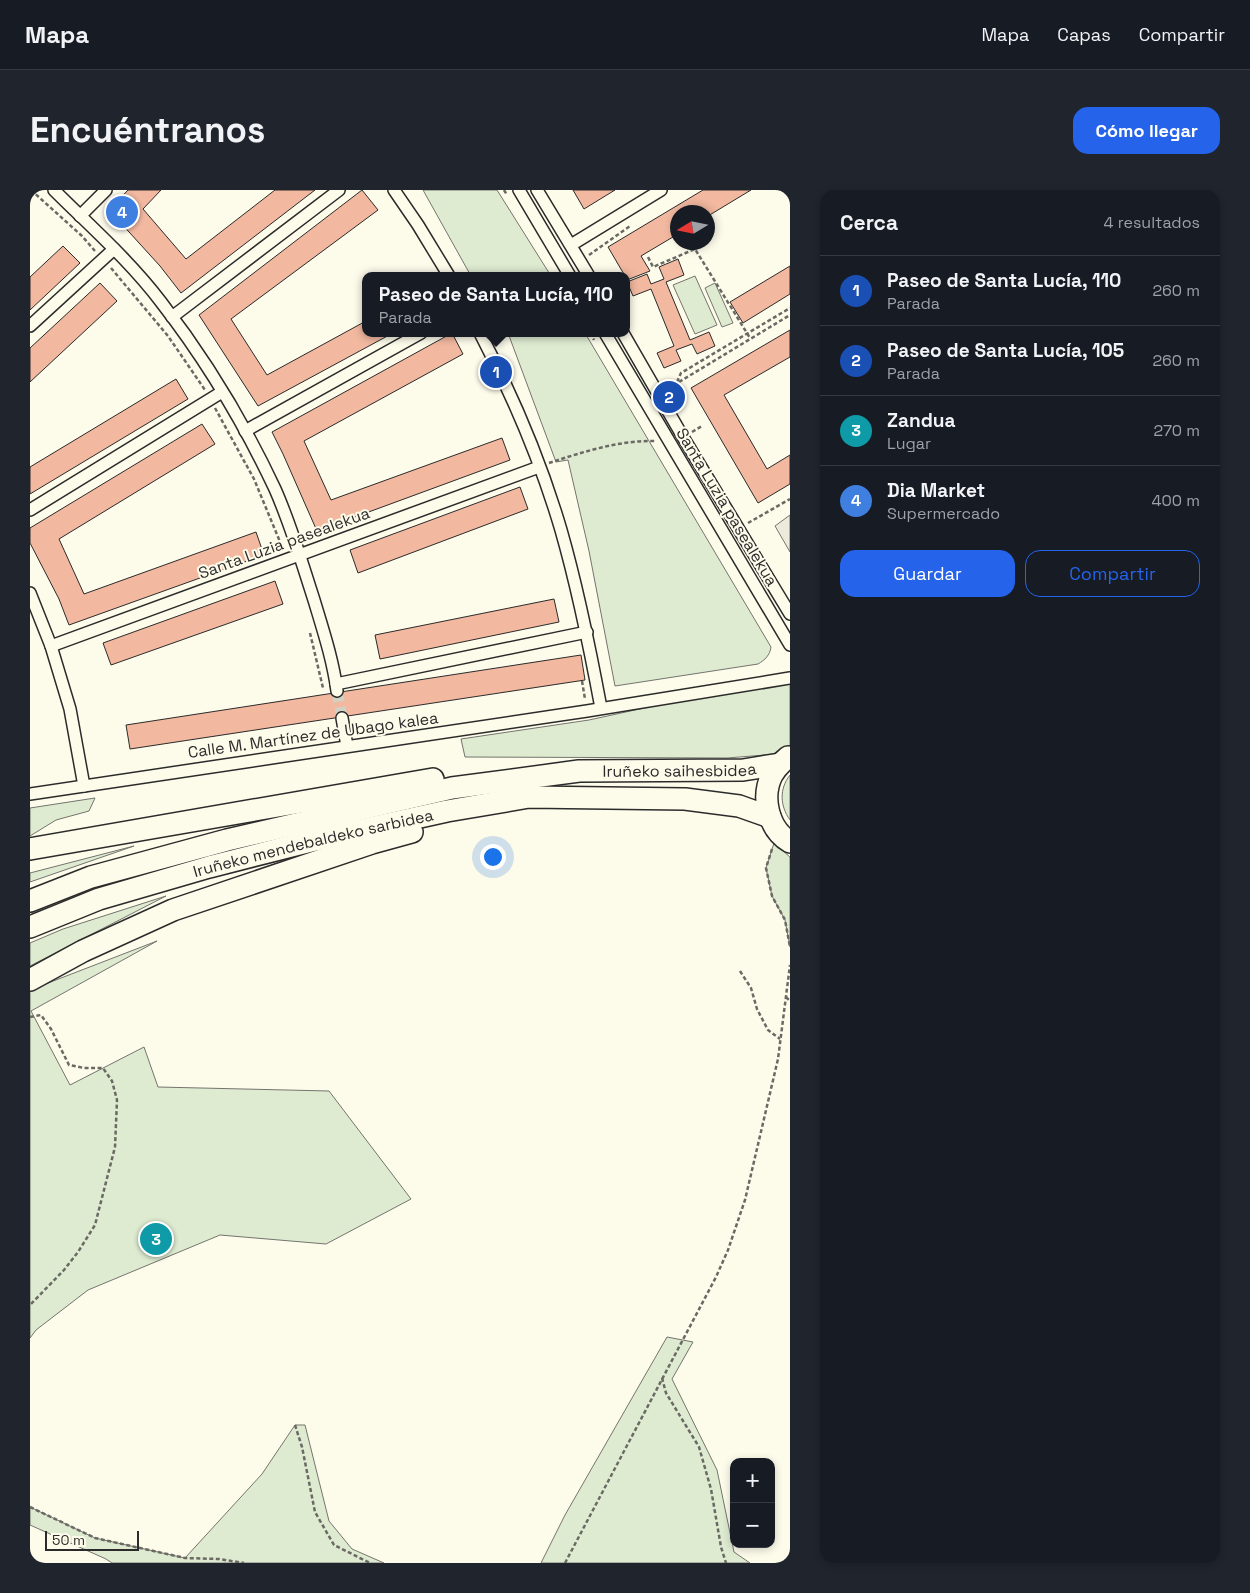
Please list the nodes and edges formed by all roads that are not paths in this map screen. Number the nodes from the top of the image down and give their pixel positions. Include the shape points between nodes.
1 (54, 190) edge
2 (106, 190) edge
3 (339, 190) edge
4 (394, 190) edge
5 (519, 190) edge
6 (537, 190) edge
7 (661, 190) edge
8 (80, 216) junction
9 (571, 244) junction
10 (114, 249) junction
11 (447, 272) edge
12 (568, 272) edge
13 (587, 272) edge
14 (172, 317) junction
15 (30, 326) edge
16 (414, 337) edge
17 (482, 337) edge
18 (607, 337) edge
19 (625, 337) edge
20 (222, 392) junction
21 (245, 431) junction
22 (539, 467) junction
23 (30, 510) edge
24 (300, 555) junction
25 (30, 592) edge
26 (790, 614) edge
27 (587, 632) junction
28 (790, 645) edge
29 (51, 646) junction
30 (790, 678) edge
31 (601, 708) junction
32 (342, 718) tunnel mouth
33 (347, 746) junction
34 (785, 760) edge
35 (579, 771) junction
36 (84, 786) junction
37 (30, 794) edge
38 (604, 798) junction
39 (152, 828) junction
40 (779, 830) edge
41 (30, 849) edge
42 (30, 857) edge
43 (30, 901) edge
44 (30, 927) edge
45 (30, 980) edge

1 - 8 street
2 - 8 street
3 - 14 street
4 - 11 street
5 - 12 street
6 - 9 street
7 - 9 street
8 - 10 street
9 - 13 street
10 - 14 street
10 - 15 street
14 - 20 street
16 - 21 street
17 - 22 street via 513,401
18 - 28 street, Santa Luzia pasealekua
19 - 26 street, Santa Luzia pasealekua
20 - 21 street
20 - 23 street
21 - 24 street via 275,490
22 - 24 street, Santa Luzia pasealekua
22 - 27 street via 560,530
24 - 27 street via 337,688
24 - 29 street, Santa Luzia pasealekua
25 - 29 street
27 - 31 street
29 - 36 street via 70,709
30 - 31 street, Calle M. Martínez de Ubago kalea
31 - 33 street, Calle M. Martínez de Ubago kalea
32 - 33 street
33 - 36 street, Calle M. Martínez de Ubago kalea
34 - 35 highway, Iruñeko saihesbidea via 743,770
34 - 40 highway via 772,775 767,789 767,803
35 - 39 highway via 536,765 464,773
35 - 43 highway, Iruñeko mendebaldeko sarbidea via 452,788 227,840 91,877
36 - 37 street, Calle M. Martínez de Ubago kalea
38 - 40 highway, Iruñeko saihesbidea via 685,799 739,806
38 - 44 highway, Iruñeko mendebaldeko sarbidea via 529,797 447,811 311,841 100,899
38 - 45 highway via 458,819 372,844 173,910 83,951
39 - 41 highway
39 - 42 highway

